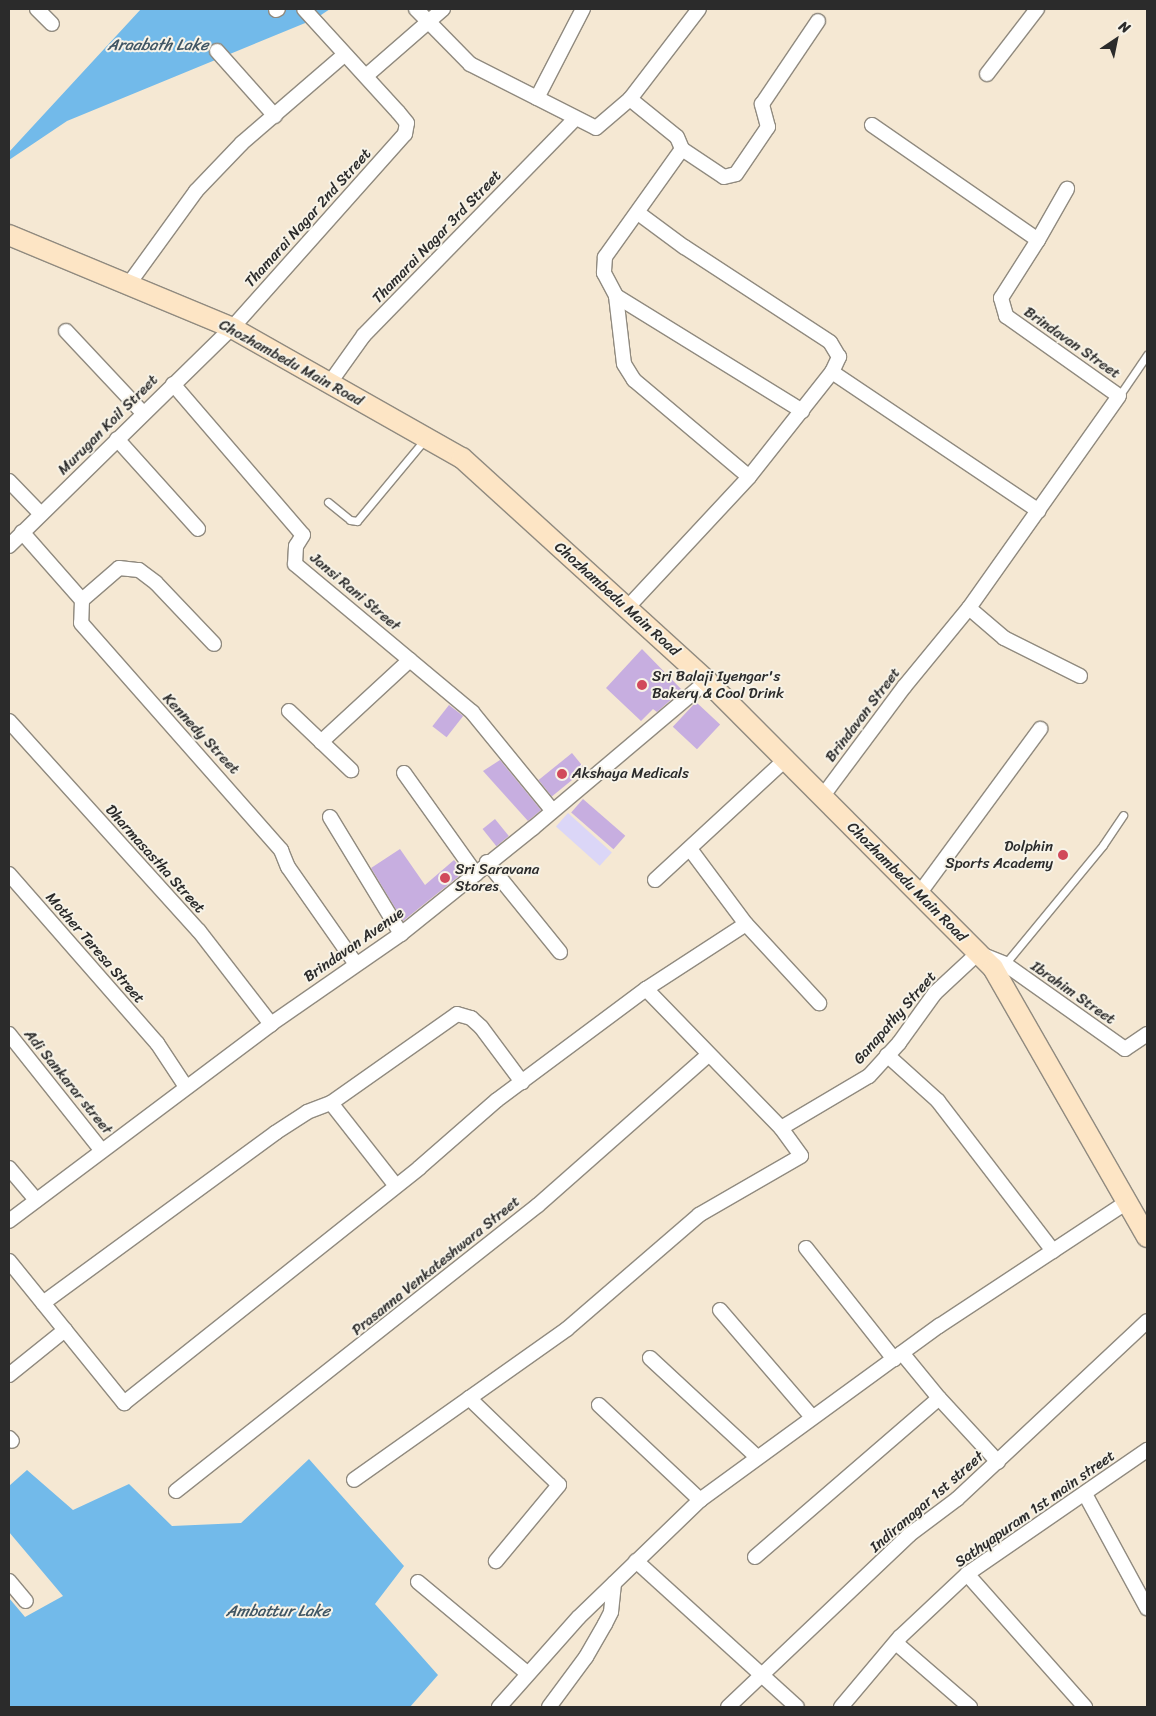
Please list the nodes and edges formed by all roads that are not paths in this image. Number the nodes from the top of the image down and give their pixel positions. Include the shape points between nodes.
1 (37, 9) edge
2 (304, 9) edge
3 (416, 9) edge
4 (443, 9) edge
5 (584, 9) edge
6 (698, 9) edge
7 (1037, 9) edge
8 (818, 21) dead end
9 (427, 22) junction
10 (52, 24) dead end
11 (217, 50) dead end
12 (344, 55) junction
13 (987, 74) dead end
14 (366, 76) junction
15 (537, 98) junction
16 (630, 100) junction
17 (275, 116) junction
18 (574, 120) junction
19 (872, 125) dead end
20 (682, 150) junction
21 (1067, 189) dead end
22 (638, 213) junction
23 (9, 235) edge
24 (1038, 240) junction
25 (128, 285) junction
26 (616, 296) junction
27 (232, 328) junction
28 (66, 331) dead end
29 (1147, 355) edge
30 (832, 372) junction
31 (173, 384) junction
32 (329, 384) junction
33 (1119, 396) junction
34 (802, 411) junction
35 (143, 413) junction
36 (426, 438) junction
37 (117, 439) junction
38 (749, 477) junction
39 (9, 481) edge
40 (328, 502) dead end
41 (1039, 510) junction
42 (41, 514) junction
43 (198, 529) dead end
44 (22, 532) junction
45 (9, 546) edge
46 (82, 600) junction
47 (627, 608) junction
48 (969, 608) junction
49 (214, 644) dead end
50 (410, 660) junction
51 (1080, 676) dead end
52 (707, 681) junction
53 (289, 711) dead end
54 (9, 721) edge
55 (1040, 728) dead end
56 (321, 742) junction
57 (785, 760) junction
58 (351, 770) dead end
59 (404, 773) dead end
60 (822, 796) junction
61 (552, 810) junction
62 (1124, 815) dead end
63 (330, 817) dead end
64 (690, 849) junction
65 (488, 862) junction
66 (9, 874) edge
67 (476, 874) junction
68 (655, 880) dead end
69 (919, 894) junction
70 (746, 924) junction
71 (400, 934) junction
72 (560, 952) dead end
73 (978, 953) junction
74 (356, 964) junction
75 (1005, 964) junction
76 (646, 989) junction
77 (819, 1003) dead end
78 (271, 1024) junction
79 (9, 1034) edge
80 (1147, 1034) edge
81 (708, 1054) junction
82 (887, 1056) junction
83 (522, 1082) junction
84 (186, 1088) junction
85 (331, 1103) junction
86 (781, 1128) junction
87 (102, 1151) junction
88 (9, 1168) edge
89 (396, 1186) junction
90 (36, 1200) junction
91 (1127, 1202) junction
92 (9, 1221) edge
93 (1147, 1236) edge
94 (806, 1248) dead end
95 (1053, 1251) junction
96 (9, 1261) edge
97 (43, 1303) junction
98 (720, 1310) dead end
99 (1147, 1322) edge
100 (65, 1330) junction
101 (898, 1356) junction
102 (650, 1358) dead end
103 (9, 1374) edge
104 (469, 1398) junction
105 (939, 1398) junction
106 (599, 1405) dead end
107 (812, 1417) junction
108 (1147, 1450) edge
109 (757, 1457) junction
110 (998, 1462) junction
111 (354, 1480) dead end
112 (176, 1491) dead end
113 (1085, 1494) junction
114 (700, 1500) junction
115 (755, 1557) dead end
116 (496, 1561) dead end
117 (636, 1561) junction
118 (967, 1574) junction
119 (9, 1581) edge
120 (418, 1582) dead end
121 (614, 1583) junction
122 (26, 1600) dead end
123 (1147, 1608) edge
124 (896, 1643) junction
125 (528, 1674) junction
126 (760, 1676) junction
127 (499, 1707) edge
128 (549, 1707) edge
129 (728, 1707) edge
130 (797, 1707) edge
131 (841, 1707) edge
132 (970, 1707) edge
133 (1085, 1707) edge

1 - 10 street
2 - 12 street
3 - 9 street
4 - 9 street
5 - 15 street
6 - 16 street
7 - 13 street
8 - 20 street via 762,104 768,127 736,174 724,178
9 - 14 street
9 - 15 street via 470,64
11 - 17 street
12 - 14 street
12 - 17 street
14 - 27 street, Thamarai Nagar 2nd Street via 407,123 407,129
15 - 18 street
16 - 18 street via 596,128
16 - 20 street via 677,137
17 - 25 street via 242,143 196,191
18 - 32 street, Thamarai Nagar 3rd Street via 364,335
19 - 24 street
20 - 22 street
21 - 24 street, Brindavan Street
22 - 26 street via 605,257 604,273
22 - 30 street via 684,247 830,342 839,357
23 - 25 street, Chozhambedu Main Road
24 - 33 street, Brindavan Street via 1001,298 1006,316
25 - 27 street, Chozhambedu Main Road
26 - 34 street
26 - 38 street via 619,343 624,364 634,380
27 - 31 street, Murugan Koil Street
27 - 32 street, Chozhambedu Main Road
28 - 35 street
29 - 33 lane
30 - 34 street
30 - 41 street
31 - 35 street, Murugan Koil Street
31 - 50 street, Jansi Rani Street via 303,535 296,546 295,564
32 - 36 street, Chozhambedu Main Road
33 - 41 street, Brindavan Street
34 - 38 street
35 - 37 street, Murugan Koil Street
36 - 40 lane via 357,521 350,520
36 - 47 street, Chozhambedu Main Road via 462,458
37 - 42 street, Murugan Koil Street
37 - 43 street
38 - 47 street
39 - 42 street
41 - 48 street, Brindavan Street
42 - 44 street, Murugan Koil Street
44 - 45 street, Murugan Koil Street
44 - 46 street
46 - 49 street via 119,568 139,570 156,582
46 - 74 street, Kennedy Street via 81,623 281,850 294,875
47 - 52 street, Chozhambedu Main Road
48 - 51 street via 1004,638
48 - 60 street, Brindavan Street via 904,687
50 - 56 street
50 - 61 street, Jansi Rani Street via 472,712
52 - 57 street, Chozhambedu Main Road
52 - 61 street, Brindavan Avenue
53 - 56 street
54 - 78 street, Dharmasastha Street via 199,932
55 - 69 street
56 - 58 street
57 - 60 street, Chozhambedu Main Road
57 - 64 street
59 - 67 street
60 - 69 street, Chozhambedu Main Road
61 - 65 street, Brindavan Avenue
62 - 75 lane
63 - 71 street
64 - 68 street
64 - 70 street
65 - 67 street, Brindavan Avenue
65 - 72 street
66 - 84 street, Mother Teresa Street via 157,1043
67 - 71 street, Brindavan Avenue
69 - 73 street, Chozhambedu Main Road
70 - 76 street
70 - 77 street
71 - 74 street, Brindavan Avenue
73 - 75 street, Ibrahim Street
73 - 82 street, Ganapathy Street via 935,993
73 - 91 street, Chozhambedu Main Road via 993,968
74 - 78 street, Brindavan Avenue
75 - 80 street, Ibrahim Street via 1125,1049
76 - 81 street
76 - 83 street
78 - 84 street, Brindavan Avenue
79 - 87 street, Adi Sankarar street
81 - 86 street
81 - 112 street, Prasanna Venkateshwara Street via 538,1205
82 - 86 street, Ganapathy Street via 869,1076
82 - 95 street via 938,1101
83 - 85 street via 471,1018 457,1014
83 - 89 street
84 - 87 street, Brindavan Avenue
85 - 89 street
85 - 97 street via 307,1112 275,1133
86 - 104 street via 801,1156 699,1215 567,1329
87 - 90 street, Brindavan Avenue
88 - 90 street
89 - 100 street via 124,1403
90 - 92 street, Brindavan Avenue
91 - 93 street, Chozhambedu Main Road
91 - 95 street
94 - 101 street
95 - 101 street
96 - 97 street
97 - 100 street
98 - 107 street
99 - 110 street, Indiranagar 1st street
100 - 103 street
101 - 105 street
101 - 107 street
102 - 109 street
104 - 111 street
104 - 116 street via 559,1485
105 - 110 street
105 - 115 street
106 - 114 street
107 - 109 street
108 - 113 street, Sathyapuram 1st main street
109 - 114 street
110 - 126 street, Indiranagar 1st street via 958,1499 909,1535
113 - 118 street, Sathyapuram 1st main street
113 - 123 street
114 - 117 street
117 - 121 street
117 - 126 street
118 - 124 street, Sathyapuram 1st main street
118 - 133 street
119 - 122 street
120 - 125 street
121 - 125 street
121 - 128 street via 606,1624 586,1658
124 - 131 street, Sathyapuram 1st main street
124 - 132 street
125 - 127 street
126 - 129 street, Indiranagar 1st street
126 - 130 street

